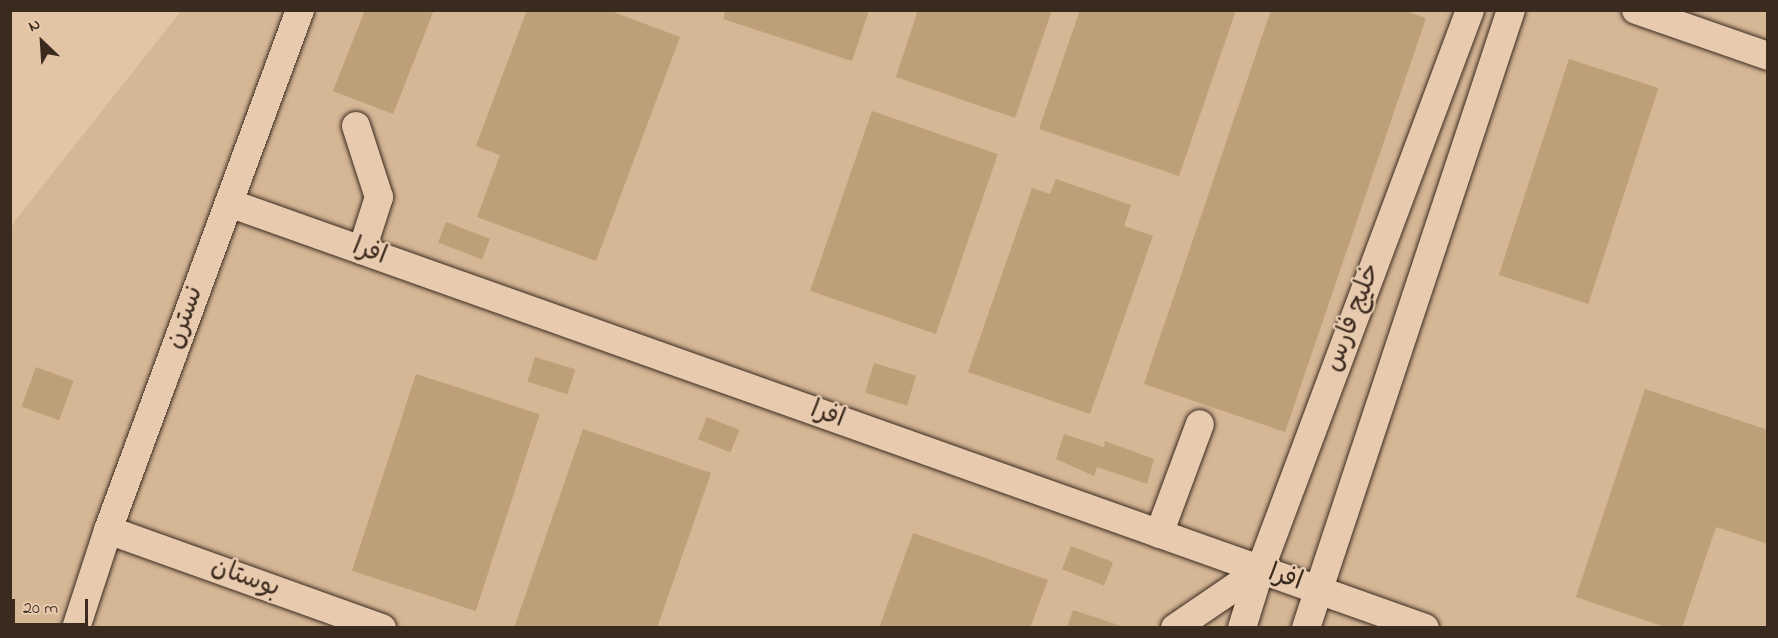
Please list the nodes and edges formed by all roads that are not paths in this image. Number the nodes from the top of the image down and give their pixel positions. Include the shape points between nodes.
1 (300, 10) edge
2 (1470, 10) edge
3 (1511, 10) edge
4 (1636, 10) edge
5 (1767, 56) edge
6 (356, 126) dead end
7 (229, 203) junction
8 (362, 250) junction
9 (1200, 424) dead end
10 (108, 530) junction
11 (1158, 534) junction
12 (1260, 570) junction
13 (1318, 590) junction
14 (76, 627) edge
15 (382, 627) edge
16 (1175, 627) edge
17 (1242, 627) edge
18 (1306, 627) edge
19 (1425, 627) edge

1 - 7 lane, نسترن
2 - 12 lane, خلیج فارس
3 - 13 lane, خلیج فارس
4 - 5 lane
6 - 8 lane via 379,197
7 - 8 lane, افرا
7 - 10 lane, نسترن
8 - 11 lane, افرا
9 - 11 lane
10 - 14 lane, نسترن
10 - 15 lane, بوستان
11 - 12 lane, افرا
12 - 13 lane, افرا
12 - 16 lane
12 - 17 lane, خلیج فارس
13 - 18 lane, خلیج فارس
13 - 19 lane, افرا

